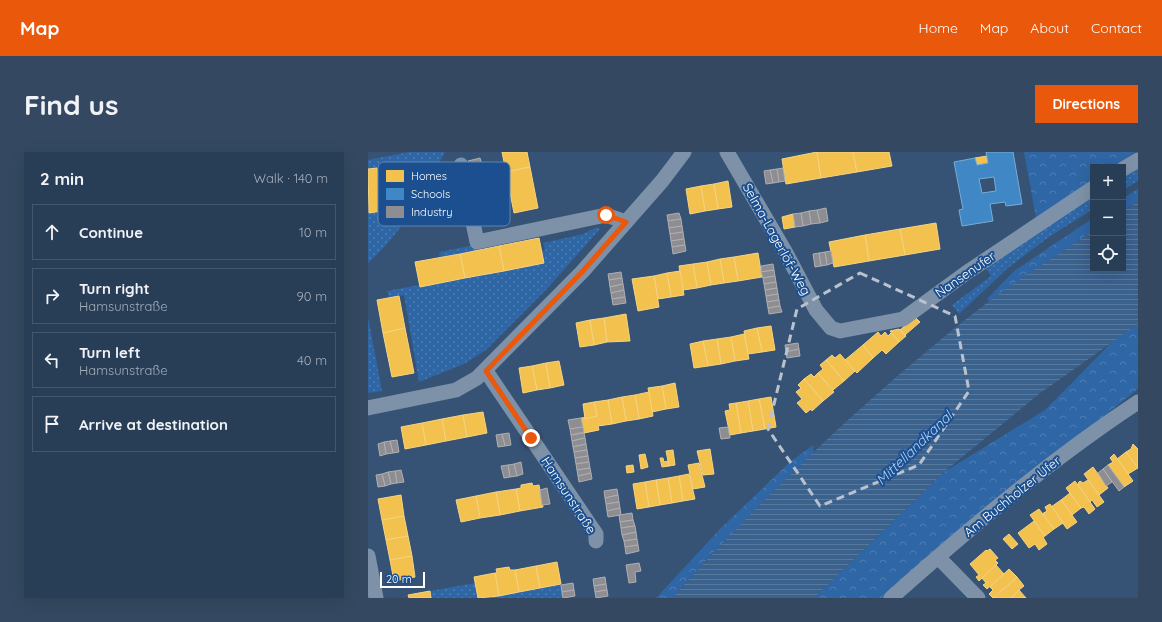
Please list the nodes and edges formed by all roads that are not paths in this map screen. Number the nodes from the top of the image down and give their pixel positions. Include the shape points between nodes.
1 (684, 152) edge
2 (727, 152) edge
3 (1138, 160) edge
4 (1126, 167) edge
5 (1090, 190) edge
6 (626, 222) junction
7 (474, 226) edge
8 (828, 326) joint
9 (486, 371) junction
10 (1138, 402) edge
11 (368, 408) edge
12 (596, 541) dead end
13 (368, 556) edge
14 (938, 557) junction
15 (376, 598) edge
16 (892, 598) edge
17 (978, 598) edge

1 - 6 street
2 - 8 street, Selma-Lagerlöf-Weg via 816,310
3 - 4 street
5 - 8 street, Nansenufer via 966,273 903,319 846,330 835,330
6 - 7 street via 606,215 477,242
6 - 9 street via 582,272
9 - 11 street via 456,390
9 - 12 street, Hamsunstraße via 596,534
10 - 14 street, Am Buchholzer Ufer via 1054,461 991,510
13 - 15 street
14 - 16 street, Am Buchholzer Ufer
14 - 17 street

